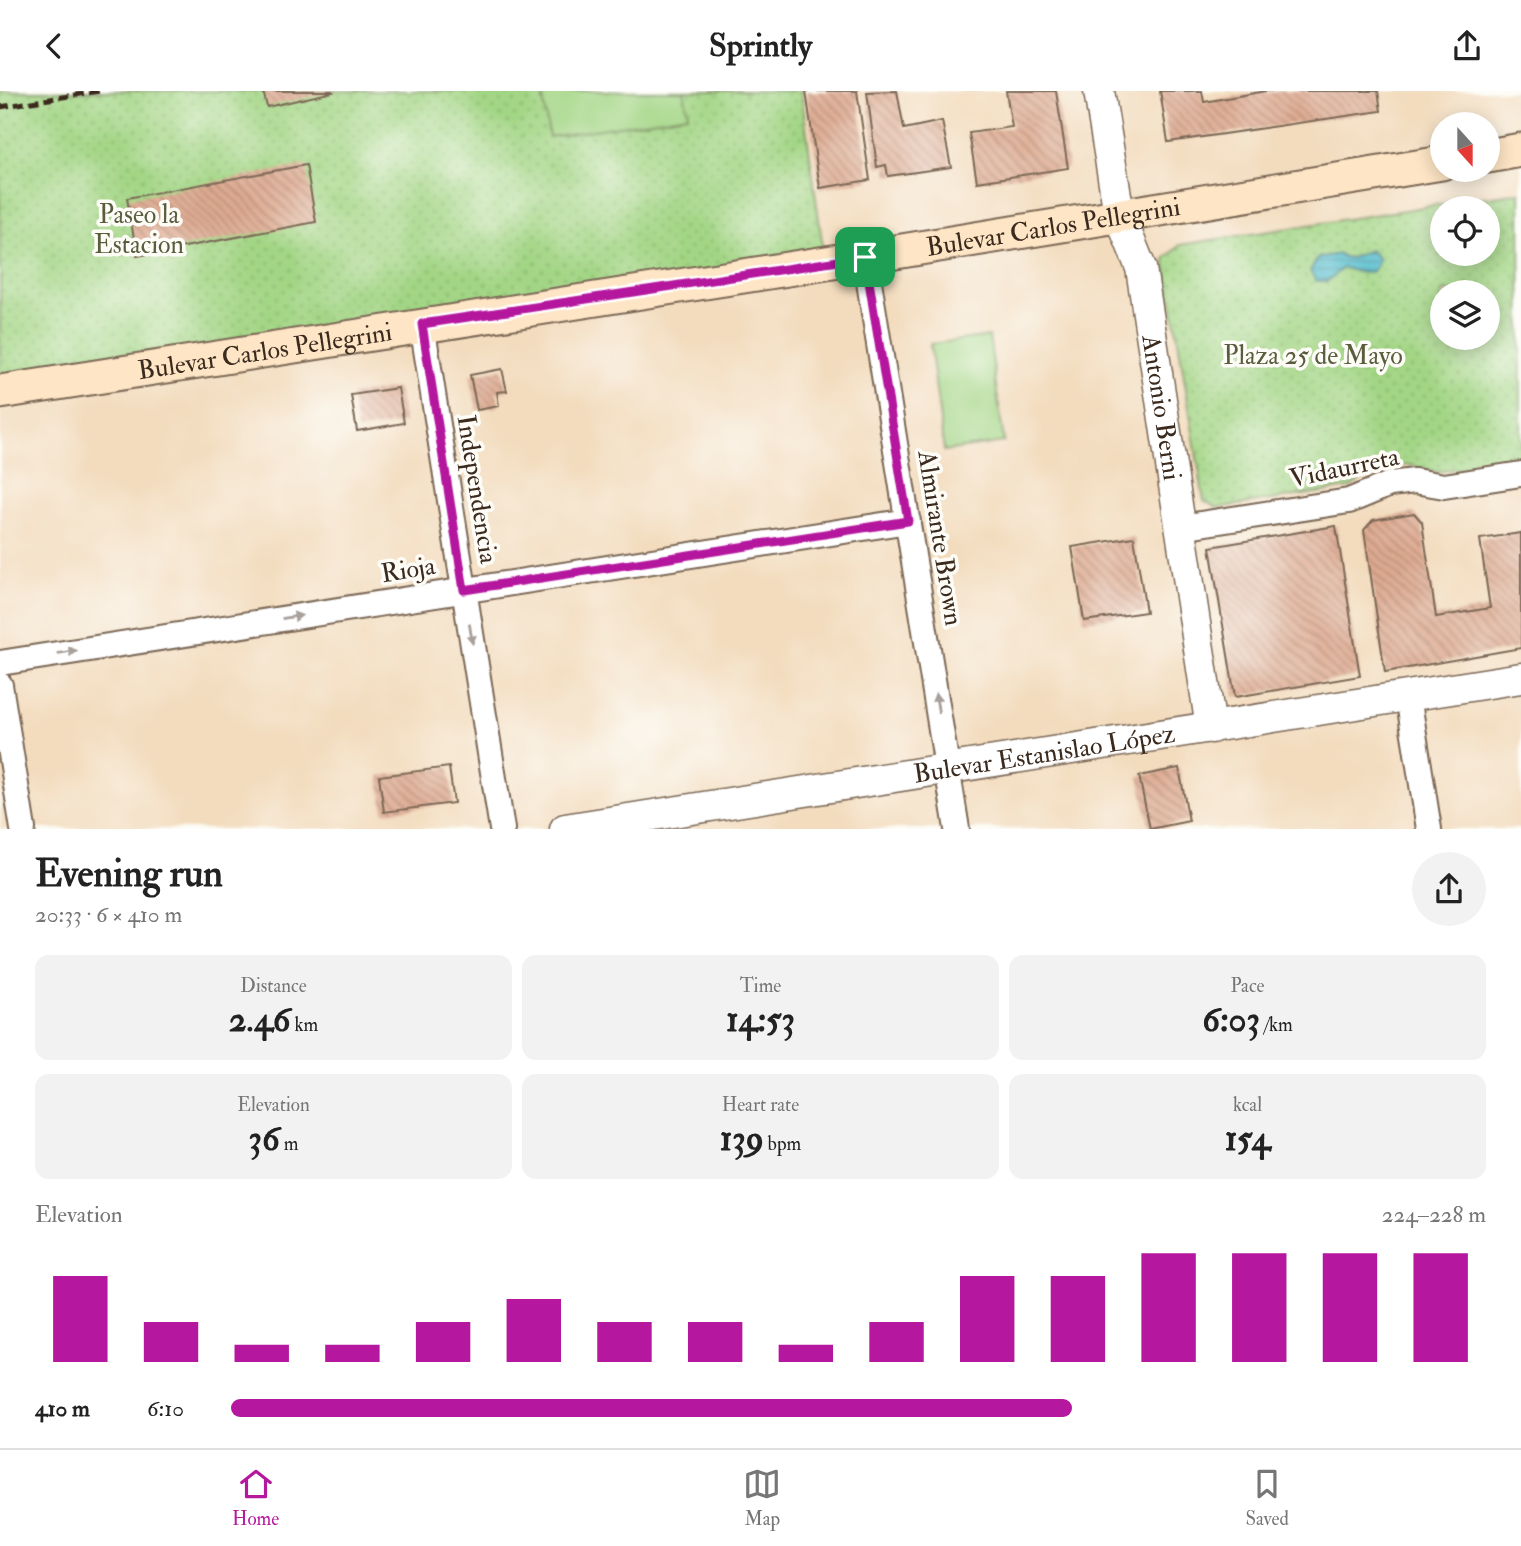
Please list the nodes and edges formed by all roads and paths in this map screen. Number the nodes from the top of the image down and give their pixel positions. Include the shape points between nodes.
1 (1098, 91) edge
2 (1521, 150) edge
3 (1500, 154) edge
4 (1430, 165) edge
5 (1119, 214) junction
6 (865, 257) junction
7 (422, 324) junction
8 (0, 392) edge
9 (1521, 474) edge
10 (908, 521) junction
11 (1181, 527) junction
12 (464, 590) junction
13 (0, 663) edge
14 (1521, 678) edge
15 (0, 685) edge
16 (1408, 696) junction
17 (1211, 728) junction
18 (948, 770) junction
19 (23, 828) edge
20 (502, 828) edge
21 (565, 828) edge
22 (957, 828) edge
23 (1429, 828) edge

1 - 5 street, Antonio Berni
2 - 3 main road
4 - 5 main road, Bulevar Carlos Pellegrini
5 - 6 main road, Bulevar Carlos Pellegrini
5 - 11 street, Antonio Berni via 1141,268
6 - 7 main road, Bulevar Carlos Pellegrini
6 - 10 street, Almirante Brown
7 - 8 main road, Bulevar Carlos Pellegrini
7 - 12 street, Independencia
9 - 11 street, Vidaurreta via 1444,486 1415,481 1390,484 1349,501
10 - 12 street, Rioja
18 -> 10 street, Almirante Brown
11 - 17 street, Antonio Berni
13 -> 12 street, Rioja
12 -> 20 street, Independencia
14 - 16 street, Bulevar Estanislao López
15 - 19 street
16 - 17 street, Bulevar Estanislao López
16 - 23 street
17 - 18 street, Bulevar Estanislao López
18 - 21 street, Bulevar Estanislao López
18 - 22 street, Almirante Brown

